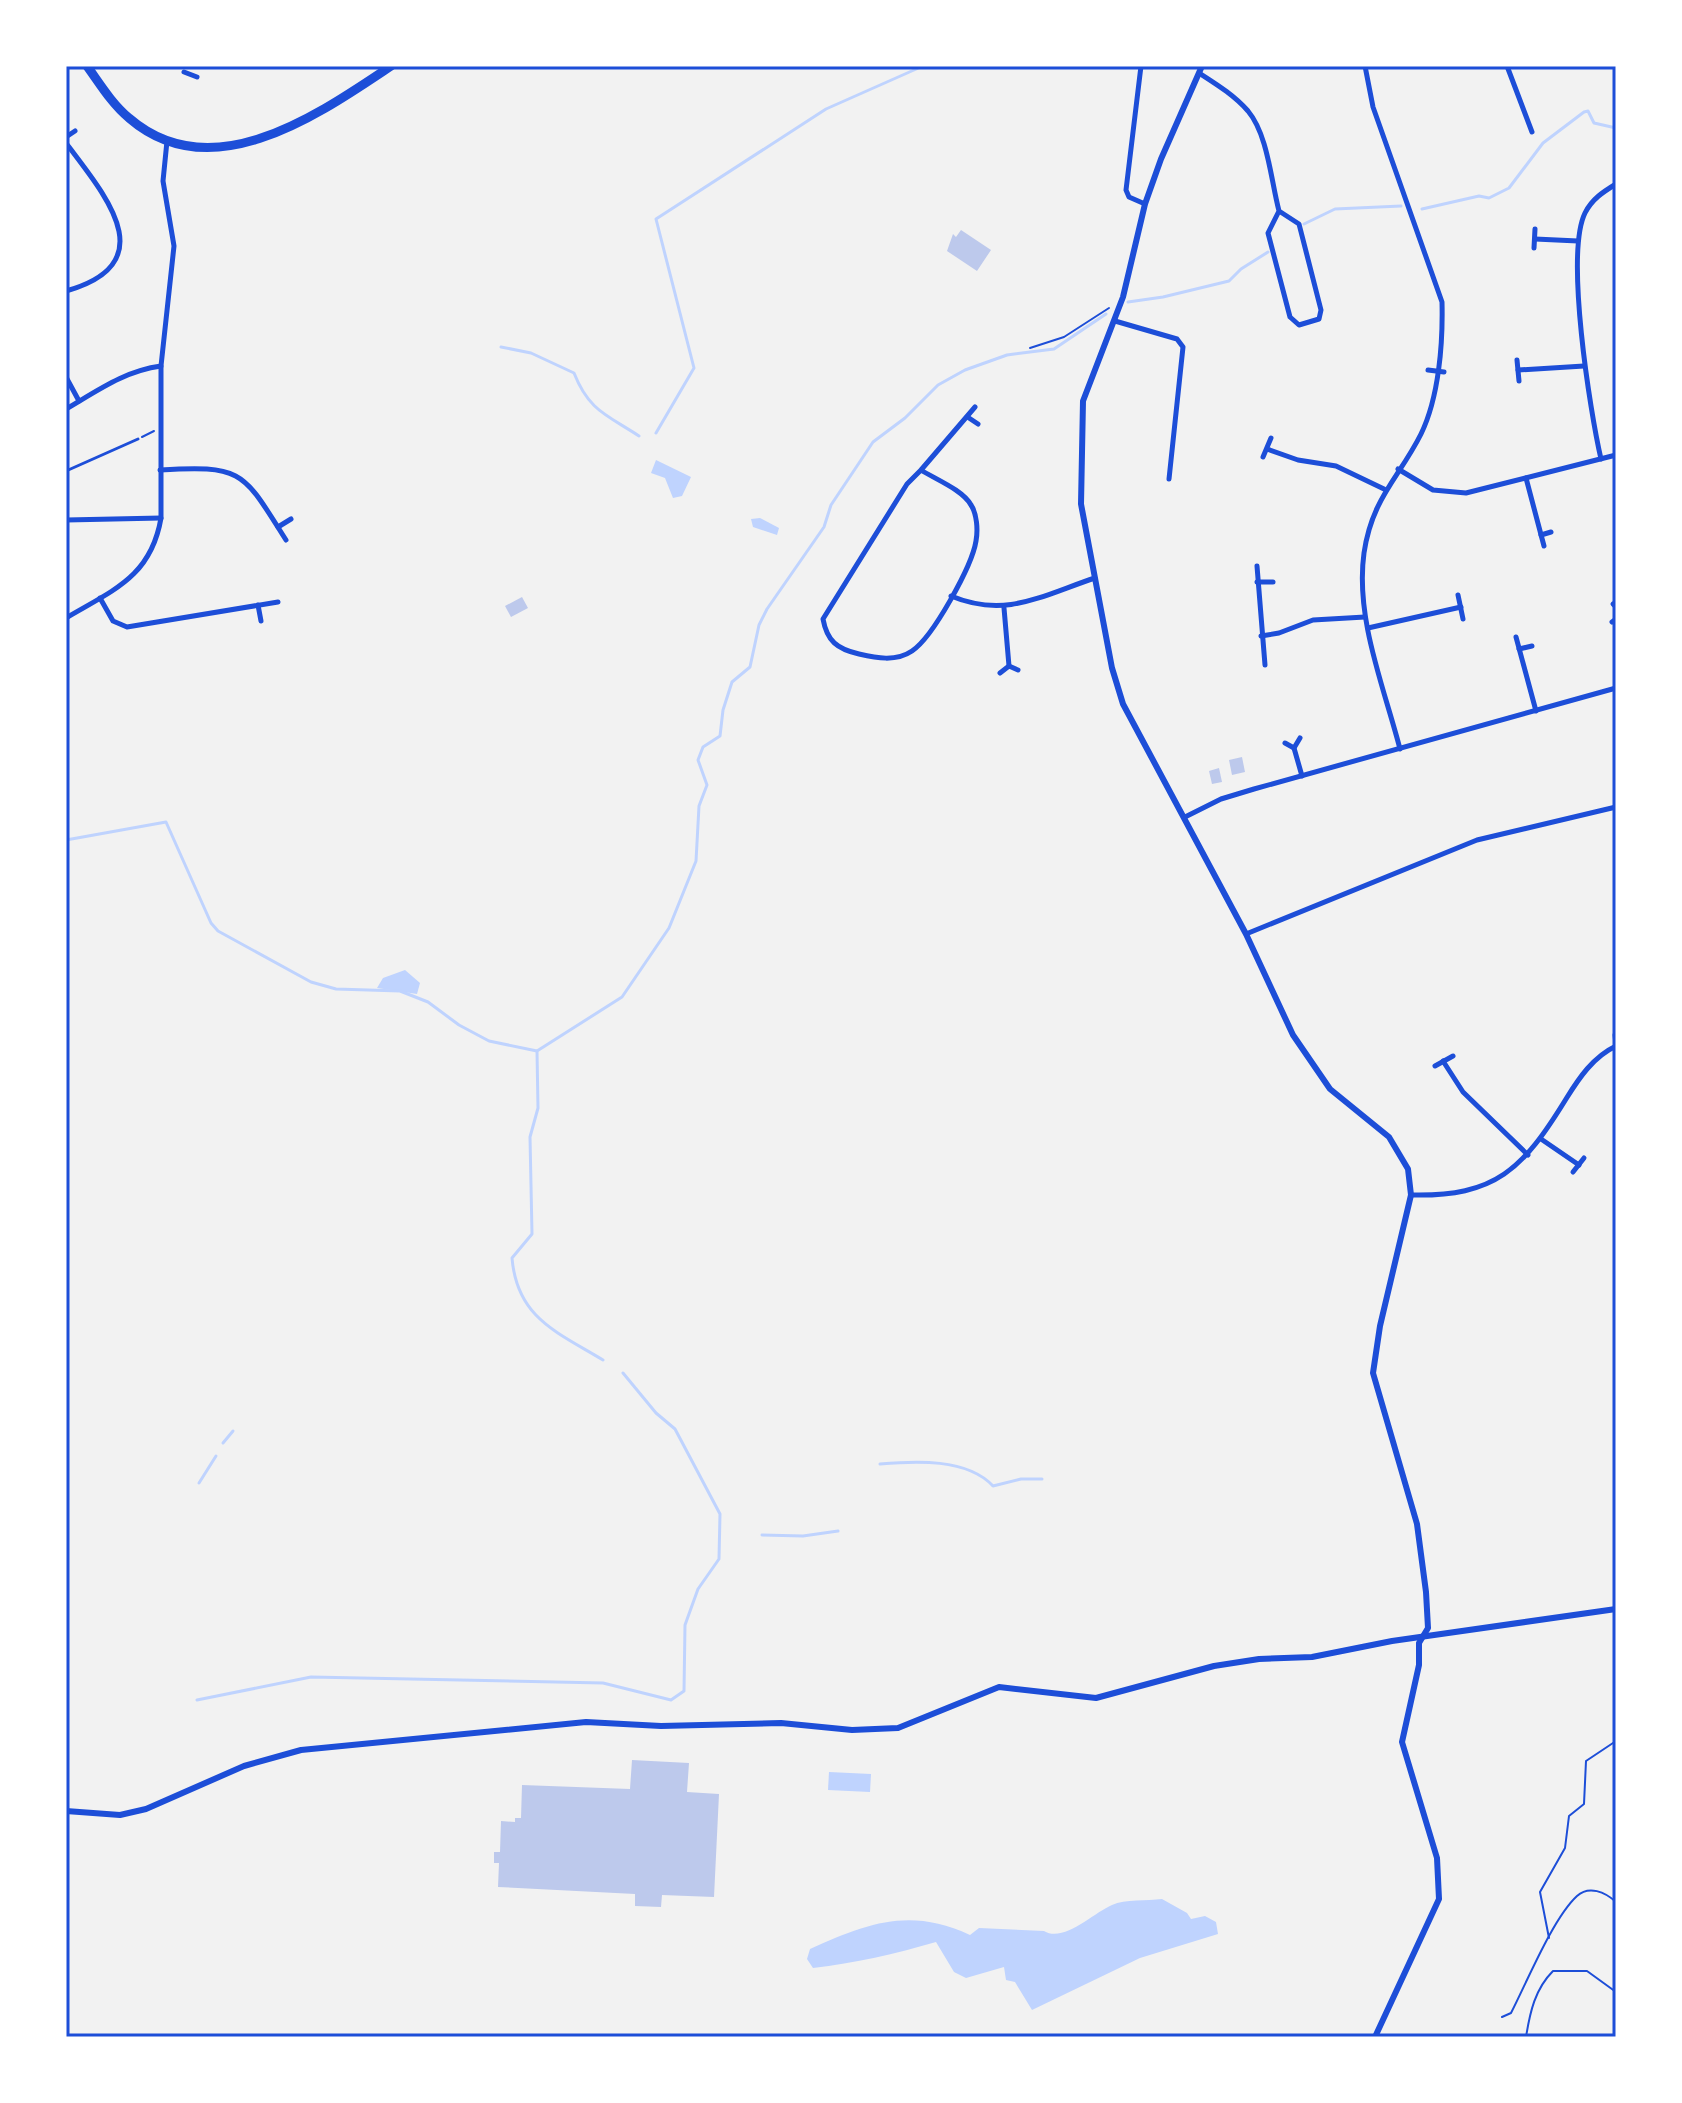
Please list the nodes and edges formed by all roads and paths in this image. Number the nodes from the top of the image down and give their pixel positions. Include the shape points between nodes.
1 (87, 66) edge
2 (195, 66) edge
3 (391, 66) edge
4 (1141, 66) edge
5 (1365, 66) edge
6 (1507, 66) edge
7 (1200, 69) edge
8 (184, 72) dead end
9 (75, 131) dead end
10 (1532, 132) dead end
11 (66, 137) edge
12 (167, 141) junction
13 (66, 143) edge
14 (1616, 184) edge
15 (1145, 204) junction
16 (1279, 211) junction
17 (1535, 229) dead end
18 (1535, 239) junction
19 (1578, 241) junction
20 (1534, 248) dead end
21 (66, 291) edge
22 (1123, 297) junction
23 (1115, 321) junction
24 (1030, 348) dead end
25 (1517, 360) dead end
26 (161, 366) junction
27 (1584, 366) junction
28 (1428, 370) dead end
29 (1518, 370) junction
30 (1436, 371) junction
31 (1444, 372) dead end
32 (66, 377) edge
33 (1519, 381) dead end
34 (79, 401) junction
35 (975, 407) dead end
36 (66, 409) edge
37 (969, 418) junction
38 (978, 424) dead end
39 (159, 428) junction
40 (1271, 438) dead end
41 (138, 439) joint
42 (1267, 449) junction
43 (1616, 455) edge
44 (1263, 457) dead end
45 (1601, 459) junction
46 (1398, 469) junction
47 (160, 470) junction
48 (921, 470) junction
49 (66, 471) edge
50 (1526, 478) junction
51 (1169, 479) dead end
52 (1384, 489) junction
53 (161, 518) junction
54 (291, 519) dead end
55 (66, 520) edge
56 (277, 527) junction
57 (1551, 532) dead end
58 (1541, 535) junction
59 (286, 540) dead end
60 (1544, 546) dead end
61 (1257, 566) dead end
62 (1097, 578) junction
63 (1257, 582) junction
64 (1273, 582) dead end
65 (1458, 595) dead end
66 (951, 596) junction
67 (100, 598) junction
68 (278, 602) dead end
69 (258, 605) junction
70 (1461, 607) junction
71 (1004, 608) junction
72 (1365, 617) junction
73 (66, 618) edge
74 (1463, 619) dead end
75 (261, 621) dead end
76 (1368, 628) junction
77 (1261, 636) junction
78 (1516, 637) dead end
79 (1532, 646) dead end
80 (1519, 649) junction
81 (1265, 665) dead end
82 (1009, 666) junction
83 (1018, 670) dead end
84 (1000, 673) dead end
85 (1616, 688) edge
86 (1536, 711) junction
87 (1300, 738) dead end
88 (1285, 743) dead end
89 (1294, 748) junction
90 (1400, 749) junction
91 (1302, 776) junction
92 (1616, 807) edge
93 (1185, 817) junction
94 (1246, 934) junction
95 (1615, 1035) edge
96 (1616, 1046) edge
97 (1453, 1056) dead end
98 (1443, 1061) junction
99 (1435, 1066) dead end
100 (1541, 1139) junction
101 (1528, 1156) junction
102 (1584, 1158) dead end
103 (1579, 1165) junction
104 (1573, 1172) dead end
105 (1411, 1195) junction
106 (1616, 1609) edge
107 (1423, 1637) junction
108 (1616, 1741) edge
109 (66, 1811) edge
110 (1616, 1902) edge
111 (1549, 1938) junction
112 (1616, 1992) edge
113 (1502, 2017) dead end
114 (1375, 2037) edge
115 (1526, 2037) edge

1 - 12 highway via 130,119
2 - 8 street via 194,76
3 - 12 highway via 302,122 257,139 210,147
4 - 15 street via 1126,190
5 - 30 street via 1384,138 1439,287 1442,326
6 - 10 street
7 - 15 street
7 - 16 street via 1250,114
9 - 11 street
12 - 26 street via 163,181 174,246
13 - 21 street via 116,217 122,242 110,269
14 - 19 street via 1591,203
15 - 22 street
16 - 16 street via 1268,233 1290,317 1308,325 1319,319 1321,310 1303,239 1299,224
17 - 18 street
18 - 19 street
18 - 20 street
19 - 27 street
22 - 23 street
22 - 24 path via 1064,337
23 - 51 street via 1177,339 1183,347
23 - 62 street via 1083,401 1081,504
25 - 29 street
26 - 34 street via 140,368
26 - 39 street
27 - 29 street
27 - 45 street
28 - 30 street
29 - 33 street
30 - 31 street
30 - 46 street via 1429,416
32 - 34 street
34 - 36 street
35 - 37 street
37 - 38 street
37 - 48 street
39 - 41 path
39 - 47 street
40 - 42 street
41 - 49 lane
42 - 44 street
42 - 52 street via 1336,466
43 - 45 street
45 - 50 street
46 - 50 street via 1448,493
46 - 52 street
47 - 53 street
47 - 56 street via 207,467 238,475
48 - 66 street via 967,500 975,514 976,540
48 - 66 street via 828,607 825,631 843,650 880,659 904,655 922,643
50 - 58 street
52 - 72 street via 1364,554
53 - 55 street
53 - 67 street via 146,564
54 - 56 street
56 - 59 street
57 - 58 street
58 - 60 street
61 - 63 street
62 - 71 street
62 - 93 street via 1123,704
63 - 64 street
63 - 77 street
65 - 70 street
66 - 71 street
67 - 69 street via 113,621 127,627
67 - 73 street
68 - 69 street
69 - 75 street
70 - 74 street
70 - 76 street
71 - 82 street
72 - 76 street
72 - 77 street via 1313,620
76 - 90 street
77 - 81 street
78 - 80 street
79 - 80 street
80 - 86 street
82 - 83 street
82 - 84 street
85 - 86 street
86 - 90 street
87 - 89 street
88 - 89 street
89 - 91 street
90 - 91 street
91 - 93 street via 1221,799
92 - 94 street via 1477,840
93 - 94 street
94 - 105 street via 1293,1035 1330,1089 1396,1145 1408,1169
95 - 96 street
96 - 100 street via 1584,1072
97 - 98 street
98 - 99 street
98 - 101 street via 1463,1092
100 - 101 street
100 - 103 street
101 - 105 street via 1474,1191
102 - 103 street
103 - 104 street
105 - 107 street via 1373,1373 1417,1524 1428,1628
106 - 107 street
107 - 109 street via 1312,1657 1214,1666 1096,1698 999,1687 898,1728 586,1722 301,1750 244,1766 133,1812 103,1817
107 - 114 street via 1402,1742 1437,1858 1439,1899
108 - 111 path via 1586,1761 1584,1804 1569,1816 1565,1848 1540,1892
110 - 111 path via 1605,1892 1578,1895
111 - 113 path via 1511,2013
112 - 115 path via 1587,1971 1553,1971 1542,1982

